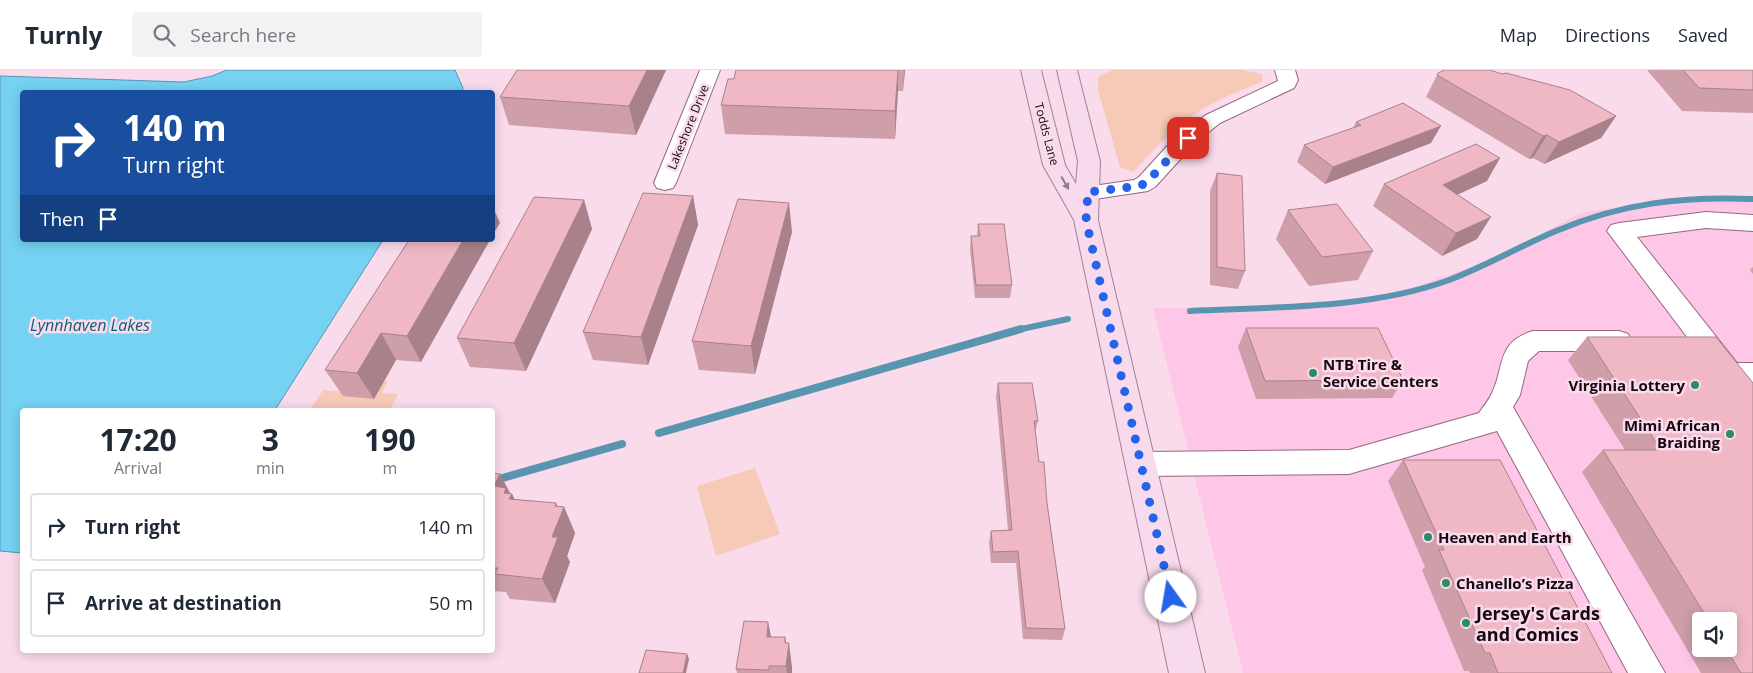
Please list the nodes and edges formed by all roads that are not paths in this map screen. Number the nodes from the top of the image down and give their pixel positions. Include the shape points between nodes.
1 (710, 70) edge
2 (1031, 70) edge
3 (1067, 70) edge
4 (1285, 70) edge
5 (665, 183) dead end
6 (1087, 206) junction
7 (1753, 223) edge
8 (1706, 341) junction
9 (1742, 373) edge
10 (1753, 403) edge
11 (1499, 407) junction
12 (1142, 464) junction
13 (1187, 673) edge
14 (1648, 673) edge

1 - 5 street, Lakeshore Drive
2 -> 6 main road, Todds Lane via 1054,165
3 - 6 main road, Todds Lane via 1089,161
4 - 6 street via 1286,84 1213,119 1182,143 1147,182
6 - 12 main road, Todds Lane
7 - 8 street via 1706,220 1619,231
8 - 9 street
8 - 11 street via 1533,341 1515,356 1506,395
9 - 10 street
11 - 12 street via 1489,422 1349,462
11 - 14 street
12 - 13 main road, Todds Lane

